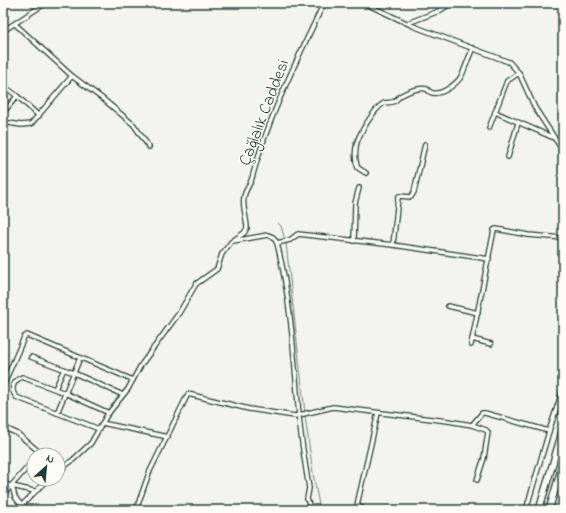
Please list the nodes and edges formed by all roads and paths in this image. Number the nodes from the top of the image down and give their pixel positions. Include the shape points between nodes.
1 (324, 3) edge
2 (364, 3) edge
3 (452, 3) edge
4 (552, 3) edge
5 (43, 4) edge
6 (563, 4) edge
7 (408, 23) junction
8 (14, 24) junction
9 (3, 31) edge
10 (472, 48) junction
11 (519, 73) junction
12 (72, 76) junction
13 (3, 85) edge
14 (18, 96) junction
15 (495, 112) junction
16 (3, 113) edge
17 (39, 116) junction
18 (3, 122) edge
19 (518, 123) junction
20 (489, 128) dead end
21 (555, 139) junction
22 (425, 144) dead end
23 (149, 147) dead end
24 (563, 151) edge
25 (508, 157) dead end
26 (366, 173) dead end
27 (359, 188) dead end
28 (563, 238) edge
29 (354, 241) junction
30 (231, 242) junction
31 (279, 242) junction
32 (393, 245) junction
33 (489, 259) junction
34 (448, 306) dead end
35 (478, 313) junction
36 (472, 339) junction
37 (491, 344) dead end
38 (471, 345) dead end
39 (31, 357) dead end
40 (80, 358) junction
41 (64, 369) junction
42 (74, 373) junction
43 (133, 380) junction
44 (3, 386) edge
45 (55, 389) junction
46 (563, 389) edge
47 (66, 393) junction
48 (123, 395) junction
49 (57, 413) junction
50 (109, 413) junction
51 (378, 413) junction
52 (300, 415) junction
53 (102, 423) junction
54 (472, 425) junction
55 (3, 426) edge
56 (99, 429) junction
57 (563, 429) edge
58 (549, 431) junction
59 (168, 437) junction
60 (33, 447) edge
61 (563, 463) edge
62 (66, 464) edge
63 (26, 469) edge
64 (477, 480) dead end
65 (3, 484) edge
66 (12, 486) junction
67 (39, 487) edge
68 (34, 491) junction
69 (3, 495) edge
70 (21, 505) junction
71 (17, 510) edge
72 (136, 510) edge
73 (310, 510) edge
74 (365, 510) edge
75 (526, 510) edge
76 (539, 510) edge
77 (549, 510) edge

1 - 30 street, Çağlalık Caddesi via 269,124 251,184 244,193 247,228
2 - 7 street
3 - 7 street
4 - 6 street
5 - 8 street
7 - 10 street
8 - 9 street
8 - 12 street
10 - 11 street via 509,62
10 - 26 street via 459,80 440,93 433,94 426,88 416,89 392,102 384,103 372,114 356,145 358,168
11 - 15 street via 507,81
11 - 21 street via 535,108
12 - 17 street
12 - 23 street via 134,126
13 - 14 street
14 - 16 street
14 - 17 street
15 - 19 street
15 - 20 street
17 - 18 street via 31,124
19 - 21 street
19 - 25 street
21 - 24 street
22 - 32 street via 414,192 411,197 398,198
27 - 29 street via 355,203
28 - 33 street via 496,229
29 - 31 street via 298,234 290,240
29 - 32 street
30 - 31 street via 268,234
30 - 43 street via 222,254 216,269 196,284
31 - 52 street
32 - 33 street
33 - 35 street
34 - 35 street
35 - 36 street
36 - 37 street
36 - 38 street
39 - 41 street
40 - 42 street
40 - 43 street
40 - 44 street via 28,335 24,337
41 - 42 street
41 - 45 street
42 - 47 street
42 - 48 street
43 - 48 street
45 - 47 street
45 - 49 street via 22,378 16,381 12,392 16,397
46 - 58 street
47 - 49 street
47 - 50 street
48 - 50 street
49 - 56 street
50 - 53 street
51 - 52 street via 333,407
51 - 54 street
51 - 74 street via 357,505
52 - 59 street via 249,409 188,394
52 - 73 street
53 - 56 street
53 - 59 street
54 - 58 street via 482,413 485,413
54 - 64 street via 488,432
55 - 60 street via 18,434
56 - 62 street via 85,449
57 - 76 highway
58 - 75 street
59 - 72 street via 149,473
61 - 77 highway
63 - 66 street
65 - 66 street
66 - 68 street
66 - 69 street
66 - 70 street
67 - 68 street
68 - 70 street
70 - 71 street

